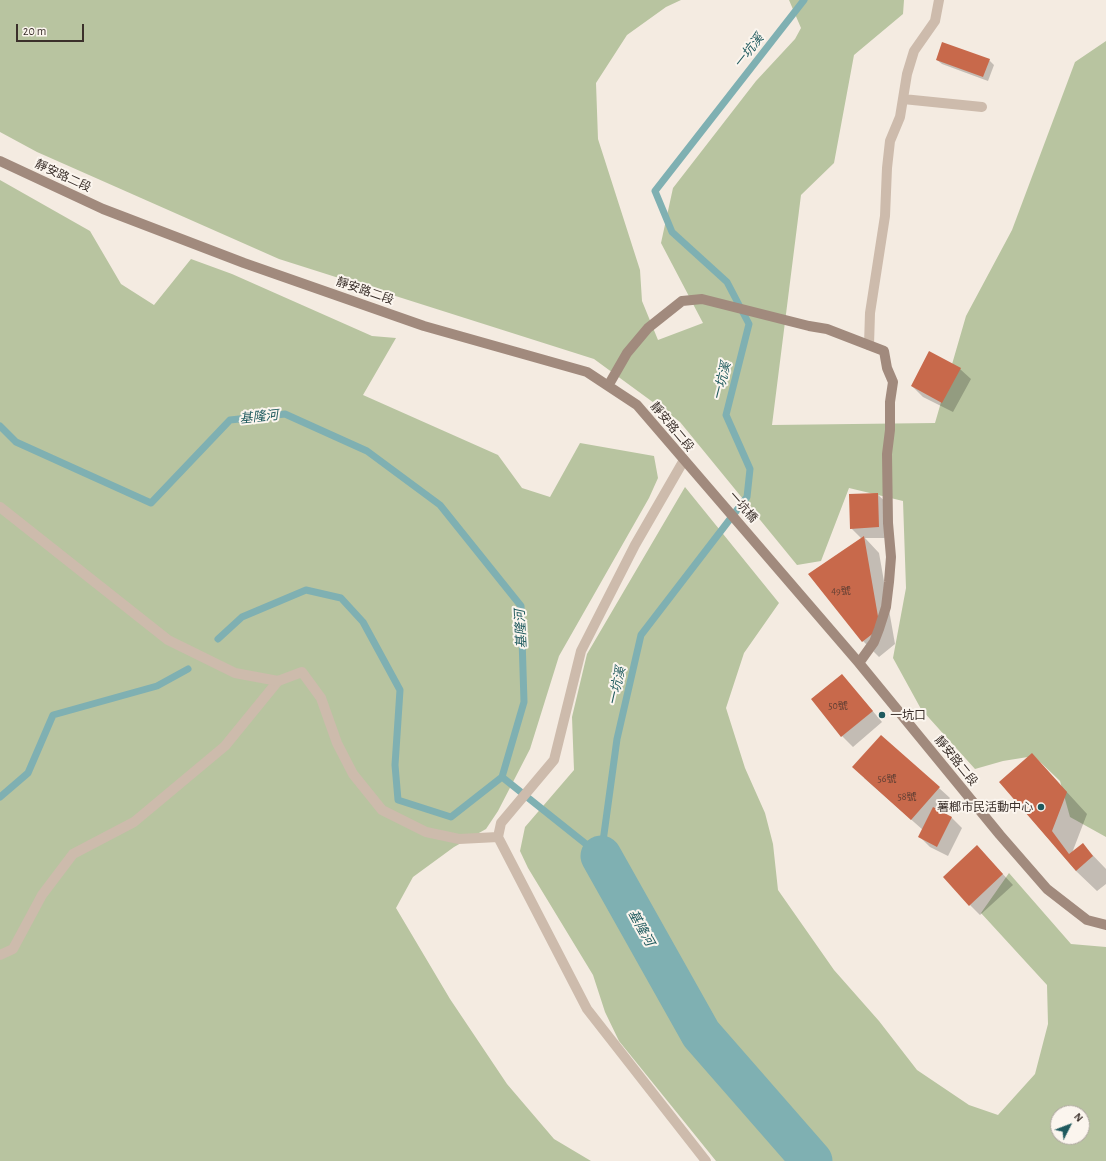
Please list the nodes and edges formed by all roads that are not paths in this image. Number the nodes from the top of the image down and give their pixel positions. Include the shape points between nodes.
1 (939, 0) edge
2 (903, 99) junction
3 (982, 107) dead end
4 (0, 161) edge
5 (868, 345) junction
6 (608, 386) junction
7 (684, 460) junction
8 (697, 474) joint
9 (0, 507) edge
10 (770, 558) joint
11 (859, 663) junction
12 (278, 681) junction
13 (498, 837) junction
14 (1106, 925) edge
15 (0, 954) edge
16 (706, 1161) edge

1 - 2 street via 936,21 914,51
2 - 3 street
2 - 5 street via 900,117 890,141 885,216 870,313
4 - 6 main road, 靜安路二段 via 103,209 244,263 424,326 587,372
5 - 6 main road via 827,329 725,304 702,299 682,300 648,328 627,353
5 - 11 main road via 884,351 893,382 887,454 891,557 886,607 874,642
6 - 7 main road, 靜安路二段 via 637,405
7 - 8 main road, 靜安路二段
7 - 13 street via 635,546 581,651 554,760 501,823
8 - 10 main road, 一坑橋
9 - 12 street via 168,640 234,673
10 - 11 main road, 靜安路二段
11 - 14 main road, 靜安路二段 via 1047,890 1086,920
12 - 13 street via 302,672 321,698 337,743 353,774 382,810 426,832 459,839
12 - 15 street via 225,746 134,822 73,854 42,895 13,949
13 - 16 street via 587,1009

